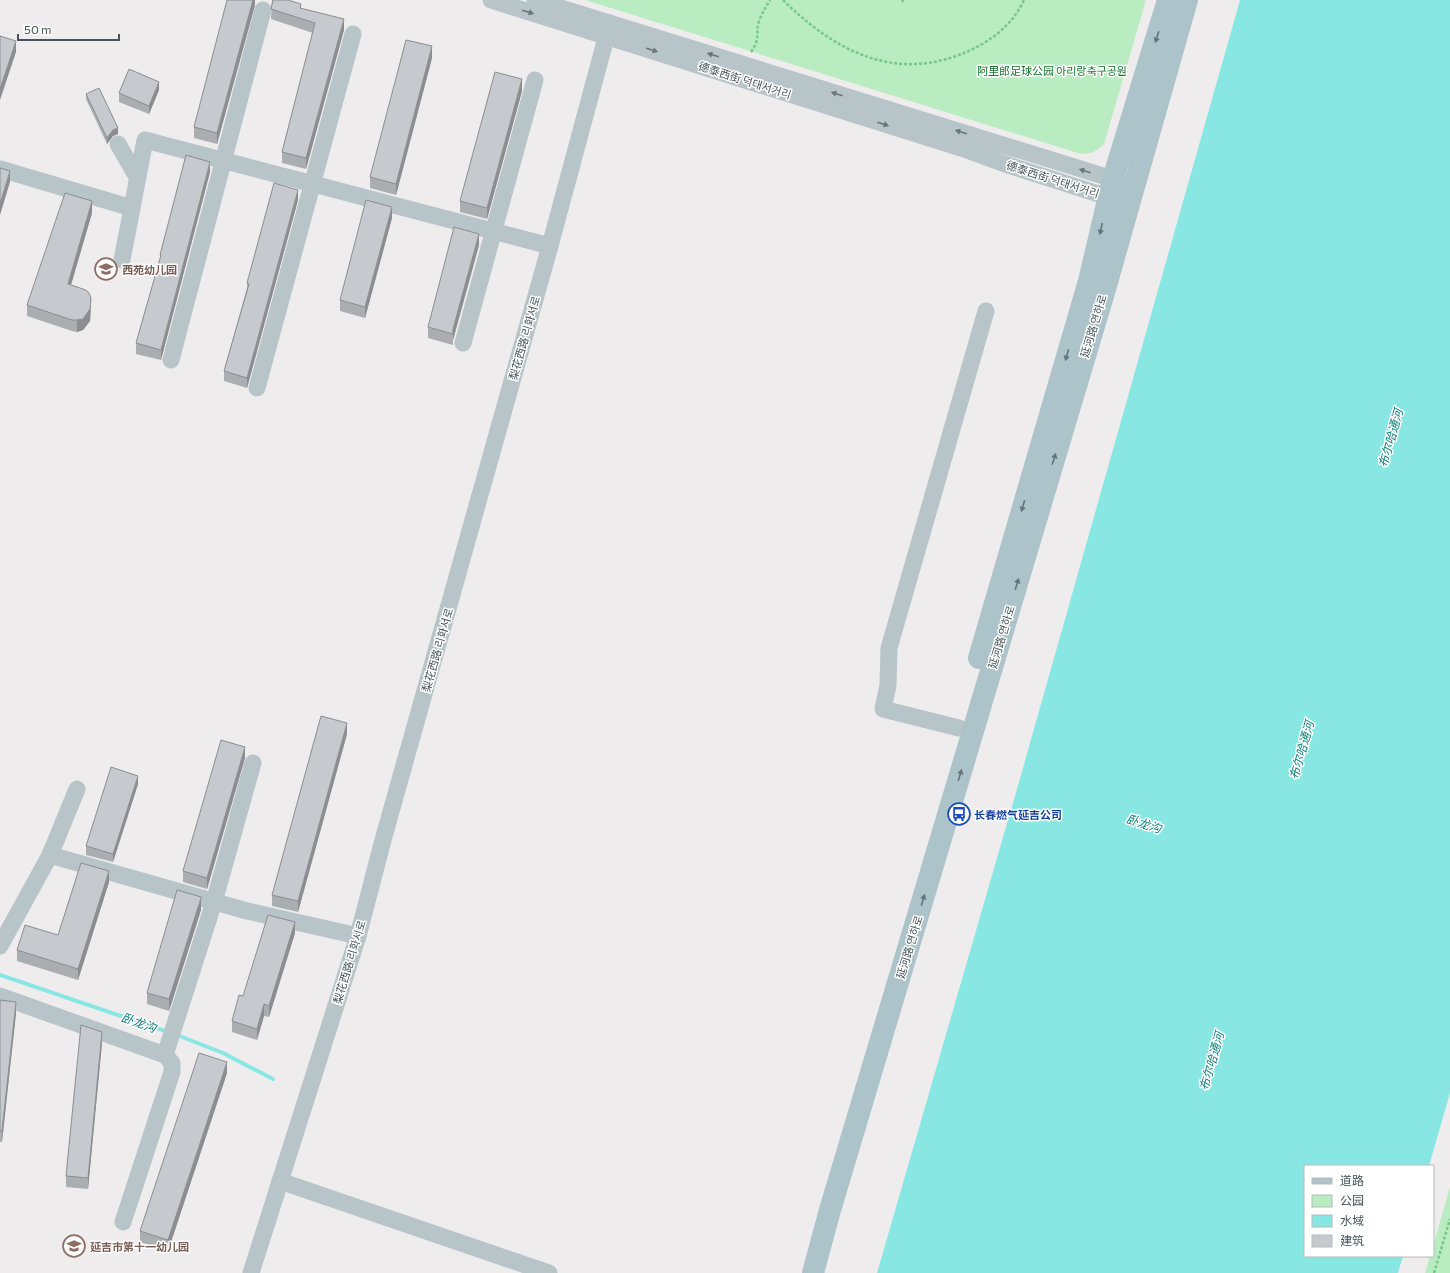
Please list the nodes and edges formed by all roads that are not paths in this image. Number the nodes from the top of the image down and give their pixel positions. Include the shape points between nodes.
1 (491, 0) edge
2 (535, 0) edge
3 (1168, 0) edge
4 (1187, 0) edge
5 (263, 10) dead end
6 (608, 30) junction
7 (353, 34) dead end
8 (535, 80) dead end
9 (118, 144) dead end
10 (223, 160) junction
11 (0, 169) edge
12 (137, 177) junction
13 (313, 184) junction
14 (1110, 188) junction
15 (1132, 194) junction
16 (132, 208) junction
17 (494, 231) junction
18 (550, 246) junction
19 (122, 260) dead end
20 (986, 311) dead end
21 (463, 343) dead end
22 (171, 360) dead end
23 (257, 388) dead end
24 (958, 728) junction
25 (253, 763) dead end
26 (77, 789) dead end
27 (50, 855) junction
28 (214, 902) junction
29 (358, 936) junction
30 (0, 946) edge
31 (0, 996) edge
32 (169, 1042) junction
33 (280, 1181) junction
34 (123, 1222) dead end
35 (251, 1273) edge
36 (549, 1273) edge
37 (798, 1273) edge
38 (813, 1273) edge

1 -> 6 street, 德泰西街 덕태서거리
2 - 6 street, 德泰西街 덕태서거리
3 -> 14 main road, 延河路 연하로
4 - 15 main road, 延河路 연하로
5 - 10 street
6 - 14 street, 德泰西街 덕태서거리
6 - 18 street, 梨花西路 리화서로
7 - 13 street
8 - 17 street
9 - 12 street
10 - 12 street via 145,140
10 - 13 street
10 - 22 street
11 - 16 street
12 - 16 street
13 - 17 street
13 - 23 street
14 - 15 street, 德泰西街 덕태서거리
14 -> 24 main road, 延河路 연하로 via 1089,281
38 -> 15 main road, 延河路 연하로
16 - 19 street
17 - 18 street
17 - 21 street
18 - 29 street, 梨花西路 리화서로
20 - 24 street via 889,648 888,685 883,709
24 - 37 main road, 延河路 연하로
25 - 28 street
26 - 27 street
27 - 28 street
27 - 30 street
28 - 29 street
28 - 32 street
29 - 33 street, 梨花西路 리화서로
31 - 32 street
32 - 34 street via 172,1072
33 - 35 street, 梨花西路 리화서로
33 - 36 street

